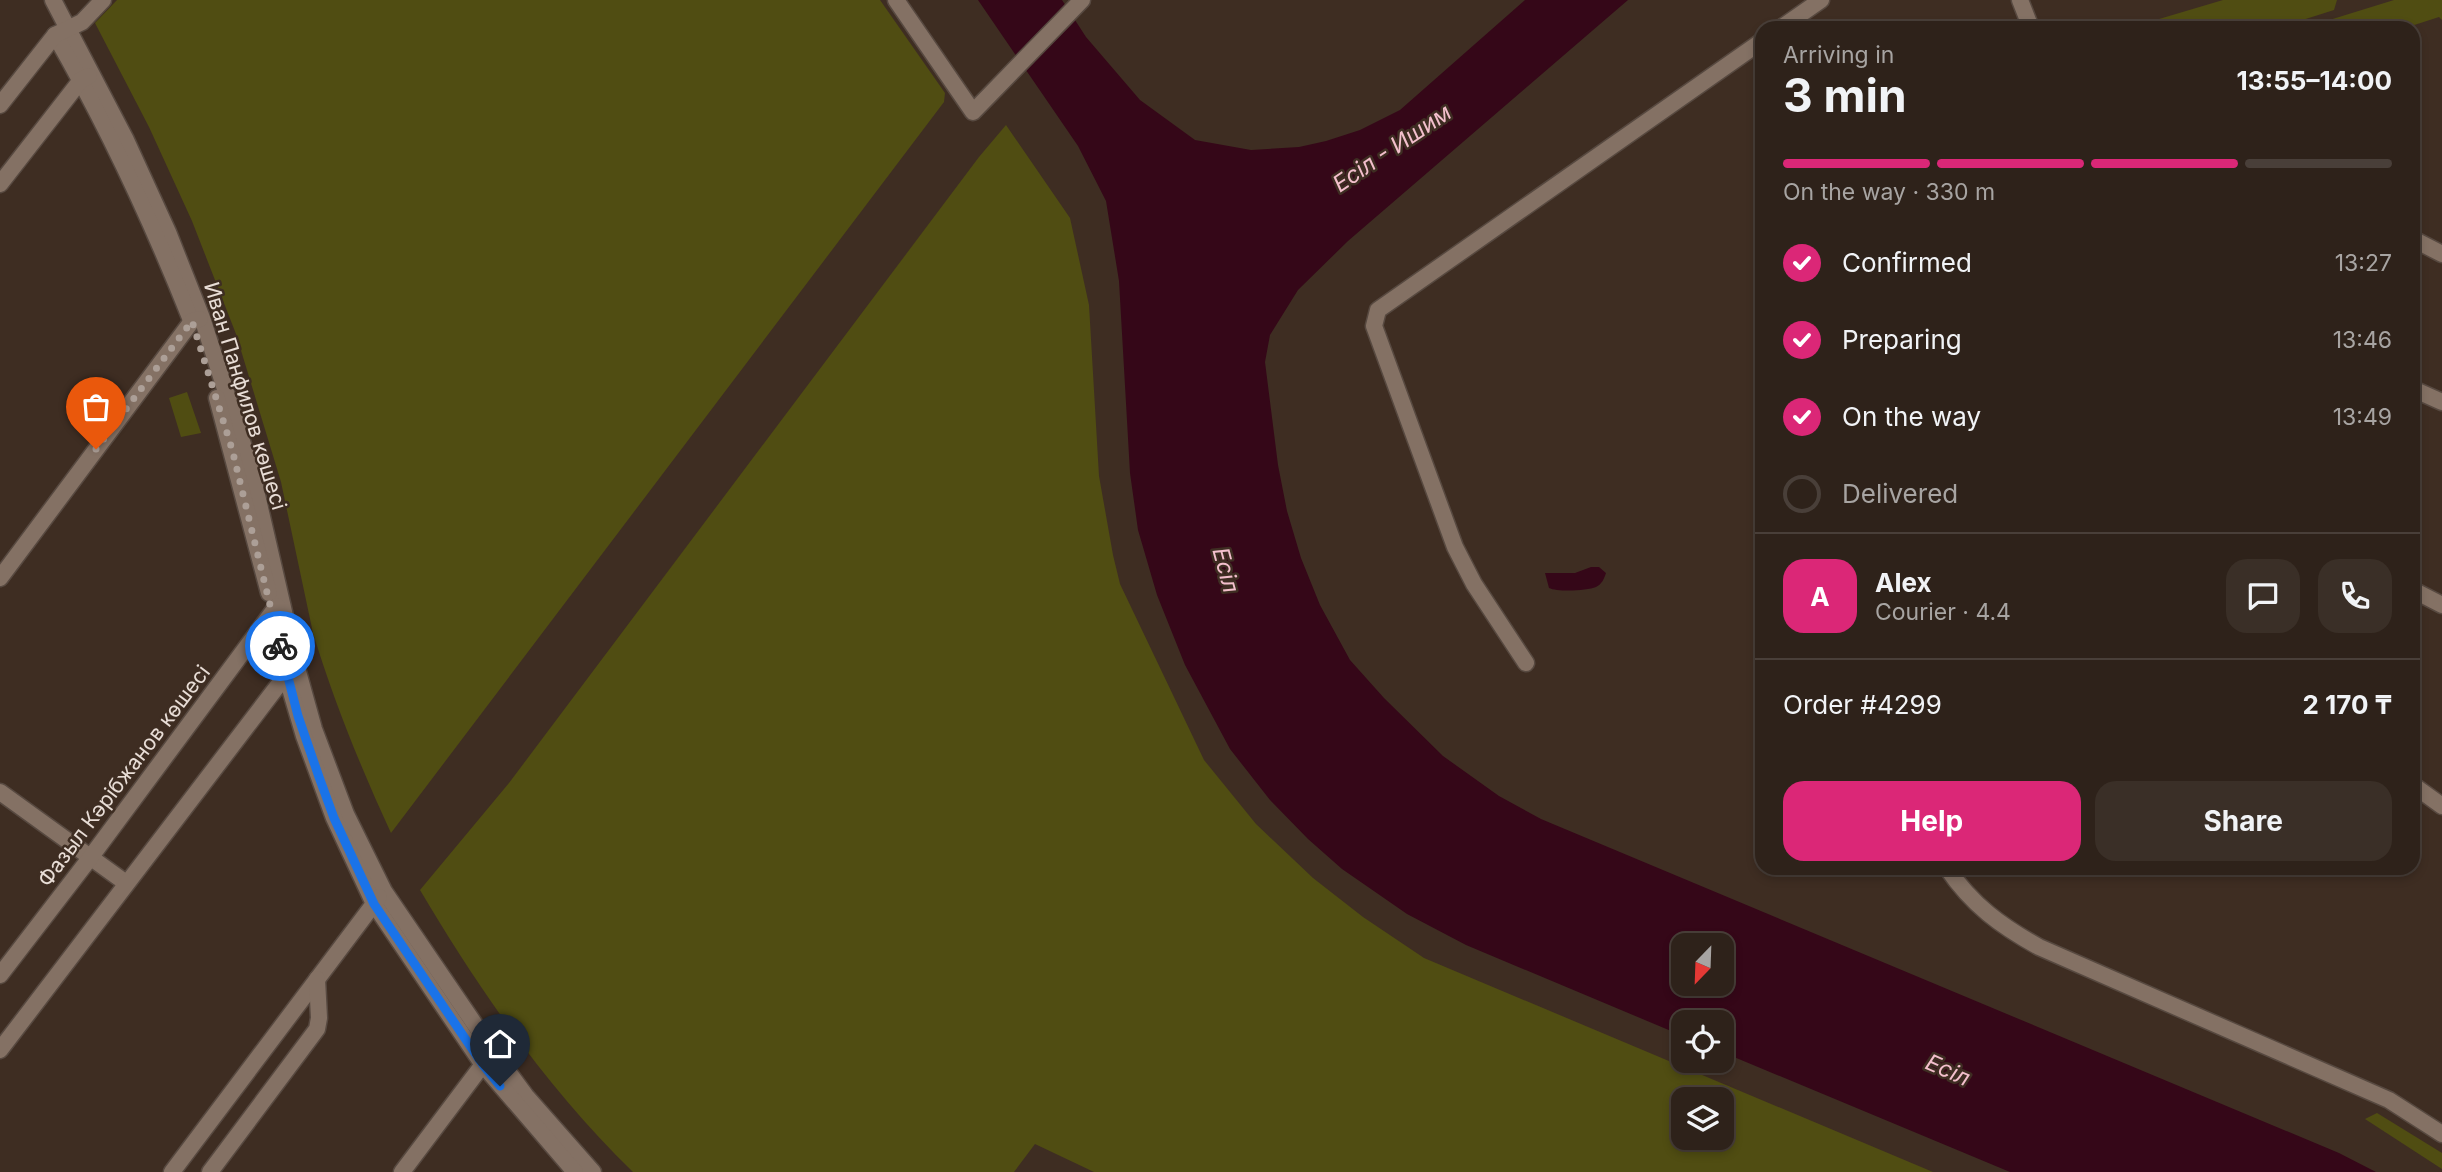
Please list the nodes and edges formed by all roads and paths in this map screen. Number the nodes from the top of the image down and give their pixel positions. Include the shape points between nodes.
1 (53, 0) edge
2 (103, 0) edge
3 (896, 0) edge
4 (1082, 0) edge
5 (1821, 0) edge
6 (2020, 0) edge
7 (1791, 21) edge
8 (2028, 21) edge
9 (62, 33) junction
10 (1755, 46) edge
11 (87, 77) junction
12 (0, 105) edge
13 (0, 184) edge
14 (2420, 243) edge
15 (2442, 254) edge
16 (197, 320) junction
17 (2420, 392) edge
18 (2442, 402) edge
19 (0, 578) edge
20 (2420, 594) edge
21 (2442, 605) edge
22 (277, 606) junction
23 (1525, 663) dead end
24 (291, 672) junction
25 (2420, 790) edge
26 (0, 792) edge
27 (2442, 806) edge
28 (90, 858) junction
29 (1952, 875) edge
30 (126, 883) junction
31 (379, 898) junction
32 (0, 975) edge
33 (317, 979) junction
34 (0, 1050) edge
35 (493, 1051) junction
36 (483, 1065) junction
37 (2442, 1133) edge
38 (586, 1171) edge
39 (172, 1172) edge
40 (210, 1172) edge
41 (402, 1172) edge

1 - 9 street, Иван Панфилов көшесі
2 - 9 street via 82,22
3 - 4 street via 974,112
5 - 7 street
6 - 8 street
9 - 11 street, Иван Панфилов көшесі
9 - 12 street
10 - 23 street via 1378,310 1374,326 1455,547
11 - 13 street
11 - 16 street, Иван Панфилов көшесі via 126,139 168,232
14 - 15 street
16 - 19 street
16 - 22 street, Иван Панфилов көшесі via 251,469
17 - 18 street
20 - 21 street
22 - 24 street, Иван Панфилов көшесі
22 - 28 street, Фазыл Кәрібжанов көшесі
24 - 30 street
24 - 31 street, Иван Панфилов көшесі via 304,736 334,818
25 - 27 street
26 - 28 street
28 - 30 street
28 - 32 street, Фазыл Кәрібжанов көшесі
29 - 37 street via 2002,926 2039,947 2389,1100
30 - 34 street
31 - 33 street
31 - 35 street, Иван Панфилов көшесі
31 - 36 street, Иван Панфилов көшесі
33 - 39 street
33 - 40 street via 317,1029
35 - 36 street
35 - 38 street, Иван Панфилов көшесі
36 - 38 street, Иван Панфилов көшесі
36 - 41 street

